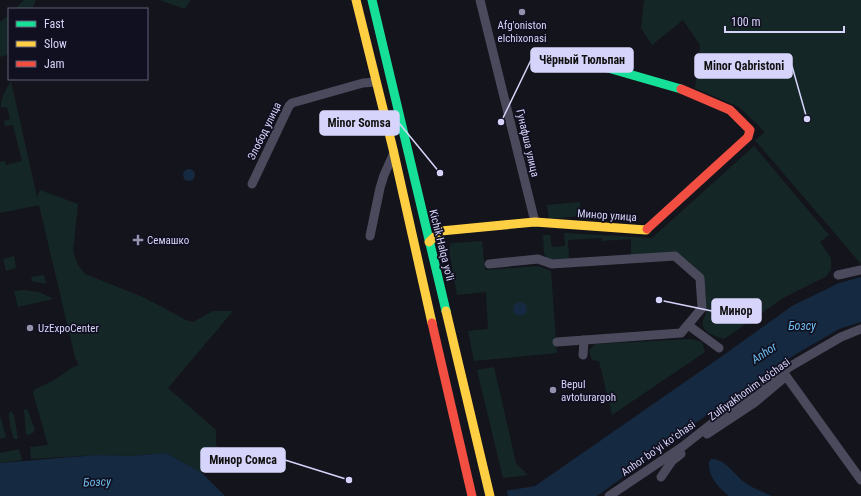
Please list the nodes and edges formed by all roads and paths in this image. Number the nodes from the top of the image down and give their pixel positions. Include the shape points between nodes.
1 (356, 0) edge
2 (372, 0) edge
3 (480, 0) edge
4 (587, 62) dead end
5 (376, 82) junction
6 (394, 154) junction
7 (252, 184) dead end
8 (535, 222) junction
9 (370, 236) dead end
10 (429, 242) junction
11 (489, 264) dead end
12 (861, 270) edge
13 (838, 275) dead end
14 (443, 297) junction
15 (426, 301) junction
16 (688, 326) junction
17 (861, 329) edge
18 (861, 334) edge
19 (584, 340) junction
20 (557, 342) dead end
21 (719, 348) dead end
22 (583, 355) dead end
23 (786, 376) junction
24 (661, 477) dead end
25 (861, 480) edge
26 (471, 493) edge
27 (490, 496) edge
28 (609, 496) edge

1 - 5 main road
2 - 10 main road, Kichik Halqa yo'li
3 - 8 street, Гунафша улица
4 - 8 main road, Минор улица via 686,91 730,110 750,133 646,230
5 - 6 main road
5 - 7 street, Элобод улица via 363,83 292,103
6 - 9 street via 380,188
6 - 15 main road
8 - 10 main road, Минор улица via 441,231
10 - 14 main road, Kichik Halqa yo'li
11 - 16 street via 538,259 552,264 675,256 700,278 702,308
12 - 13 street
14 - 15 main road
14 - 27 main road, Kichik Halqa yo'li
15 - 26 main road
16 - 19 street via 682,333
16 - 21 street
17 - 28 street, Anhor boʻyi koʻchasi via 841,336 791,366 682,447
18 - 23 street, Zulfiyakhonim ko'chasi via 816,356
19 - 20 street
19 - 22 street
23 - 24 street, Zulfiyakhonim ko'chasi via 754,403 690,446 672,461
23 - 25 street

